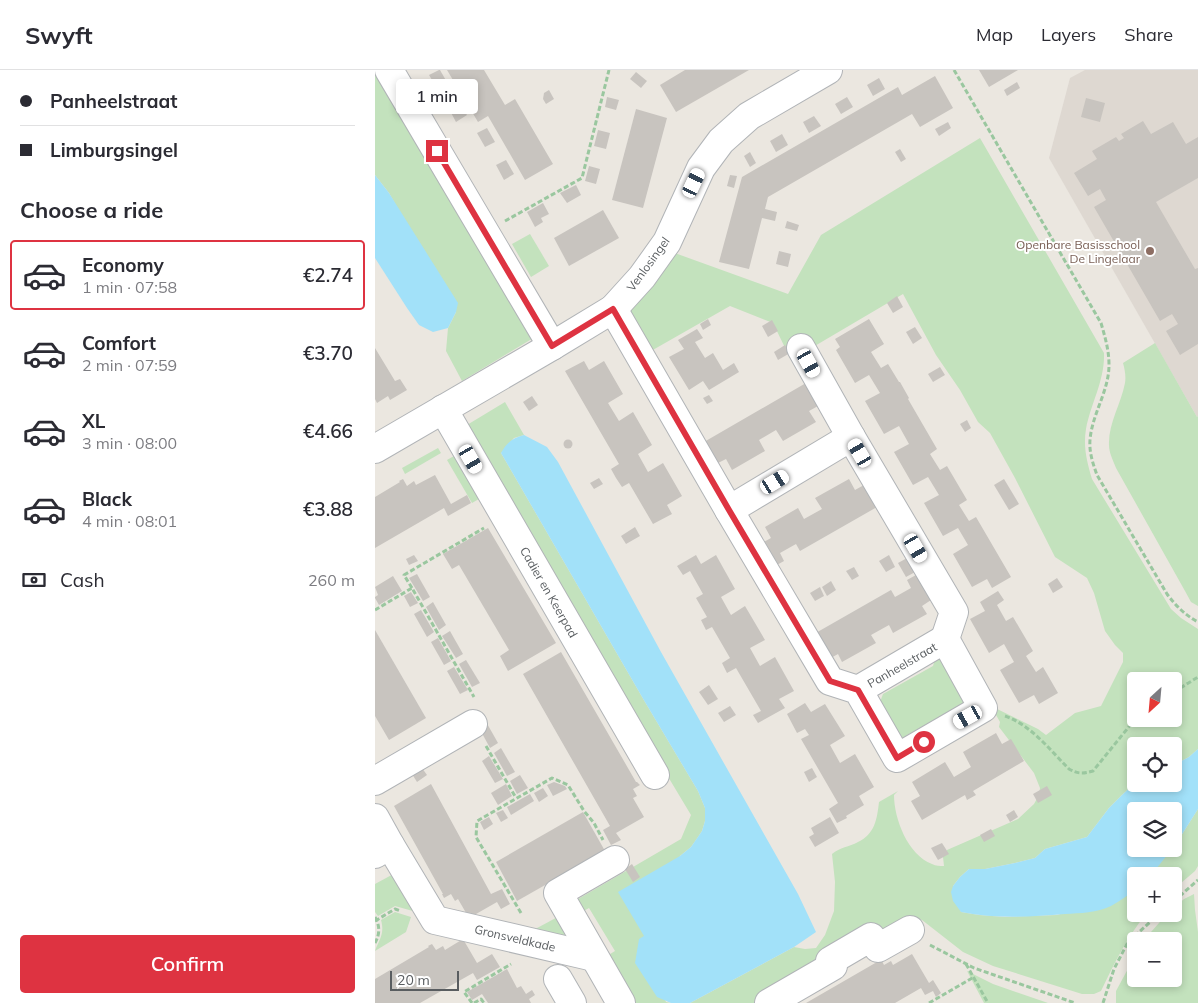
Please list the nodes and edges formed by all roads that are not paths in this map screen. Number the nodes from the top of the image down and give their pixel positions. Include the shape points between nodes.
1 (389, 70) edge
2 (828, 70) edge
3 (613, 309) junction
4 (552, 346) junction
5 (801, 348) dead end
6 (443, 409) junction
7 (851, 437) junction
8 (375, 449) edge
9 (729, 510) junction
10 (945, 639) junction
11 (858, 690) junction
12 (473, 724) road end
13 (655, 775) dead end
14 (375, 781) edge
15 (375, 818) edge
16 (383, 850) edge
17 (615, 860) road end
18 (910, 930) road end
19 (594, 957) junction
20 (558, 979) dead end
21 (572, 1003) edge
22 (621, 1003) edge
23 (769, 1003) edge

1 - 4 street
2 - 3 street, Venlosingel via 749,116 721,141 701,168 667,242
3 - 4 street, Venlosingel
3 - 9 street, Panheelstraat
4 - 6 street, Venlosingel
5 - 7 street, Panheelstraat
6 - 8 street, Venlosingel
6 - 13 street, Cadier en Keerpad
7 - 9 street
7 - 10 street, Panheelstraat via 954,612
9 - 11 street, Panheelstraat via 830,681
10 - 11 street, Panheelstraat
10 - 11 street, Panheelstraat via 983,708 897,758
12 - 14 street
15 - 16 street
16 - 19 street, Gronsveldkade via 435,920
17 - 19 street via 558,893
18 - 23 street via 878,948 871,937 830,961 833,966
19 - 22 street
20 - 21 street

